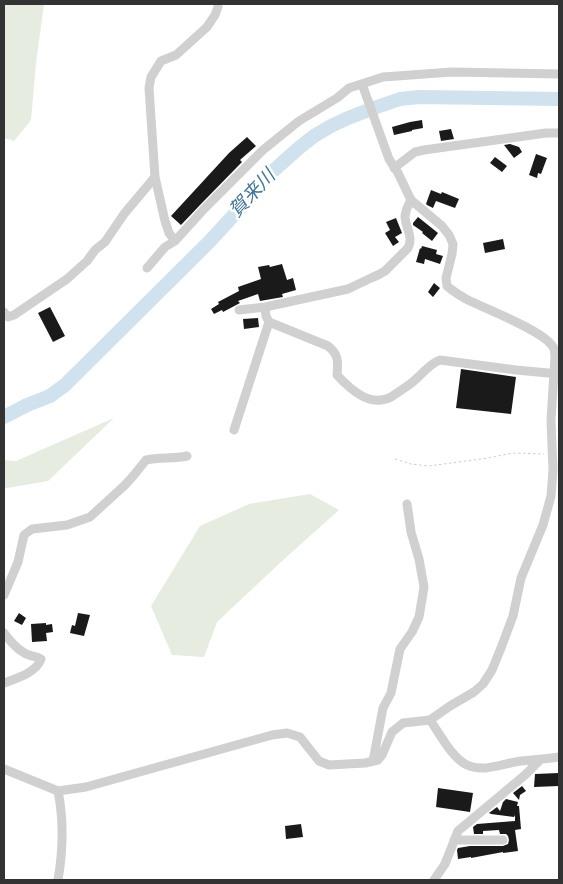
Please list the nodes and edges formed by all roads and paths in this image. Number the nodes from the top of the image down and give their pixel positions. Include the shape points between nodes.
1 (218, 4) edge
2 (559, 74) edge
3 (362, 84) junction
4 (559, 133) edge
5 (394, 168) junction
6 (156, 177) junction
7 (411, 200) junction
8 (175, 241) junction
9 (147, 268) dead end
10 (265, 307) junction
11 (239, 310) dead end
12 (4, 312) edge
13 (268, 322) junction
14 (557, 374) edge
15 (234, 430) dead end
16 (552, 454) junction
17 (187, 456) dead end
18 (395, 459) dead end
19 (407, 504) dead end
20 (4, 595) edge
21 (4, 633) edge
22 (4, 683) edge
23 (430, 720) junction
24 (559, 758) edge
25 (540, 760) junction
26 (373, 761) junction
27 (4, 769) edge
28 (58, 791) junction
29 (454, 840) junction
30 (503, 840) dead end
31 (58, 880) edge
32 (434, 880) edge

1 - 6 street via 207,26 176,55 161,61 152,77 149,88
2 - 3 street via 452,72 384,77
3 - 5 street
3 - 8 street via 348,88 271,144
4 - 5 street via 424,150 415,152
5 - 7 street
6 - 8 street via 167,227
6 - 12 street via 105,242 80,267 14,315 8,317
7 - 10 street via 405,214 410,244 385,271 348,289
7 - 14 street via 442,226 453,244 447,286 548,341 554,348
8 - 9 street via 165,247
10 - 11 street
10 - 13 street
13 - 14 street via 328,346 338,359 337,375 370,400 389,398 440,360
13 - 15 street
14 - 16 street via 551,420
16 - 18 path via 513,453 430,466
16 - 23 street via 551,496 543,525 492,670 474,692
17 - 20 street via 146,460 125,485 90,517 67,525 32,529 24,535 18,562
19 - 26 street via 424,587 419,617 400,649 391,693 383,708
21 - 22 street via 22,651 41,659 34,669
23 - 25 street via 456,757 467,765 482,768
23 - 26 street via 403,723 392,732 382,755
24 - 25 street
25 - 29 street via 458,831
26 - 28 street via 329,765 320,761 300,737 287,733 86,788
27 - 28 street
28 - 31 street via 62,857
29 - 30 street
29 - 32 street

